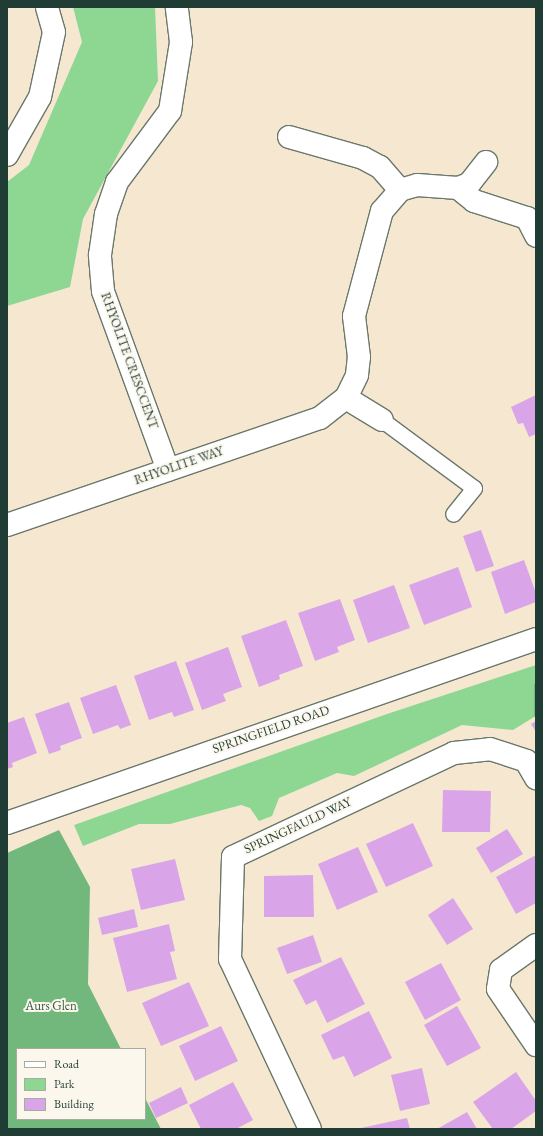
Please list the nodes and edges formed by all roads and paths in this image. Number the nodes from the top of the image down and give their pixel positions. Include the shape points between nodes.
1 (47, 7) edge
2 (177, 7) edge
3 (289, 137) dead end
4 (7, 155) edge
5 (486, 162) dead end
6 (458, 188) junction
7 (400, 190) junction
8 (536, 236) edge
9 (346, 398) junction
10 (382, 420) joint
11 (168, 470) junction
12 (452, 514) dead end
13 (7, 525) edge
14 (536, 639) edge
15 (536, 778) edge
16 (7, 824) edge
17 (536, 945) edge
18 (536, 1045) edge
19 (310, 1129) edge

1 - 4 street via 54,32 40,97
2 - 11 street, RHYOLITE CRESCCENT via 181,42 170,111 117,182 106,214 100,255 103,290
3 - 7 street via 363,158 380,167
5 - 6 street via 469,184
6 - 7 street via 417,185
6 - 8 street via 474,201 527,218
7 - 9 street, RHYOLITE WAY via 382,211 354,316 359,357 357,375
9 - 10 street
9 - 11 street, RHYOLITE WAY via 320,418
10 - 12 lane via 474,488
11 - 13 street, RHYOLITE WAY
14 - 16 street, SPRINGFIELD ROAD
15 - 19 street, SPRINGFAULD WAY via 526,761 490,749 454,753 233,857 230,959
17 - 18 street via 501,970 498,989

